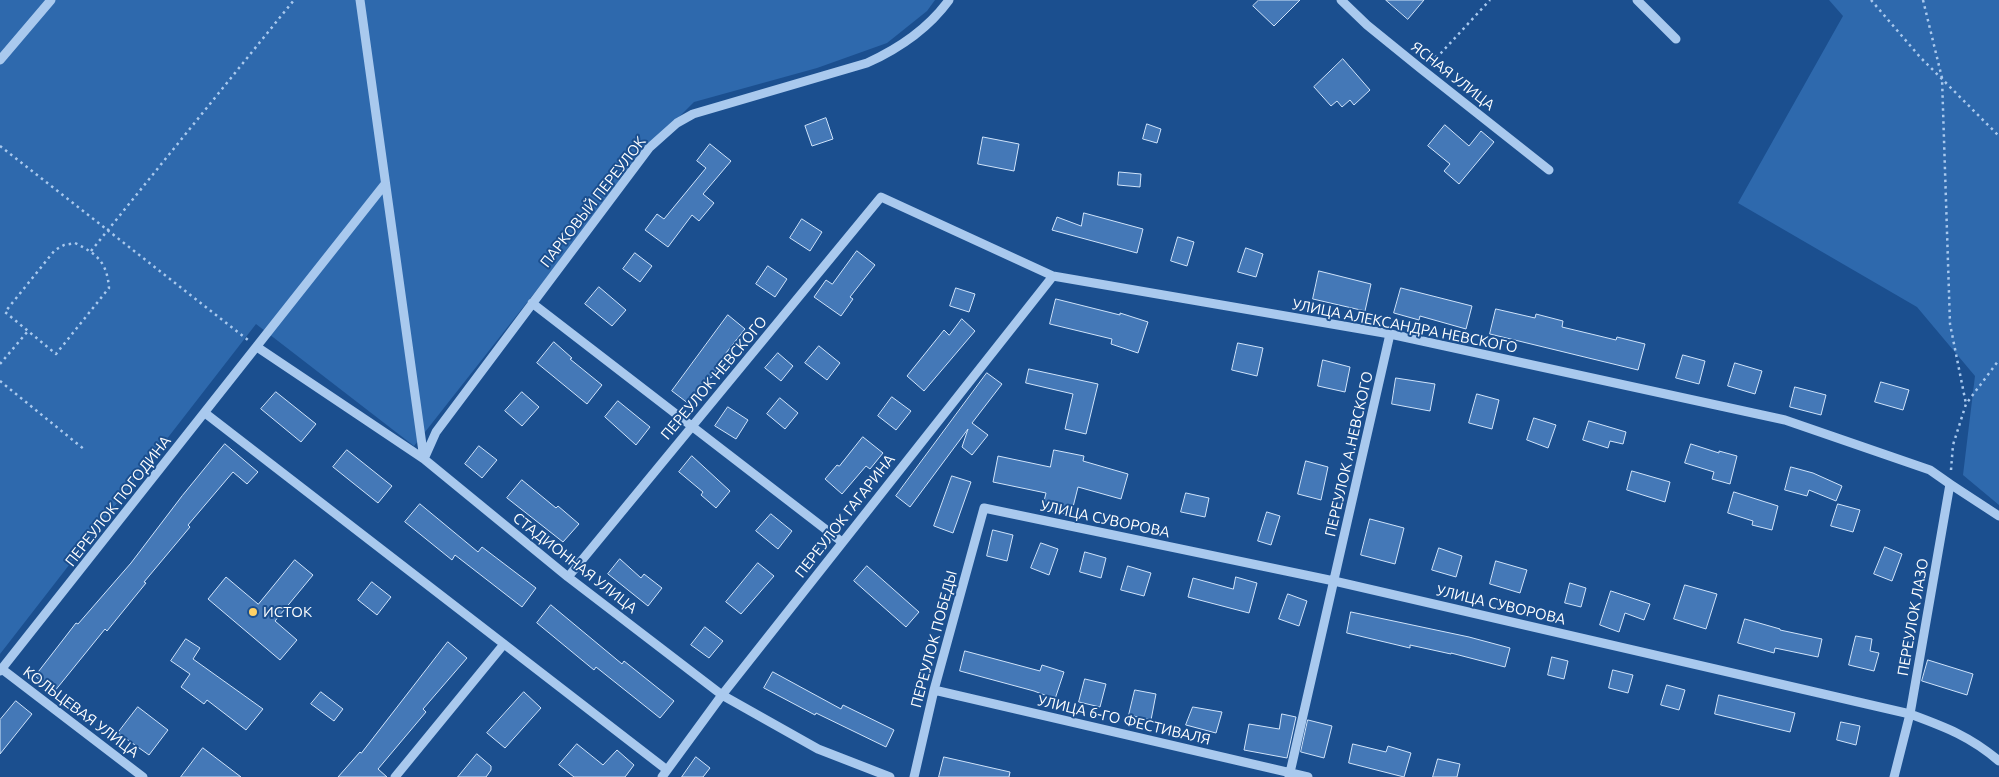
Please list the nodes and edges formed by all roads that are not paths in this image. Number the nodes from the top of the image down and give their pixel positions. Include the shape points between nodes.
1 (51, 0) edge
2 (360, 0) edge
3 (950, 0) edge
4 (1341, 0) edge
5 (1637, 0) edge
6 (1676, 39) dead end
7 (0, 60) edge
8 (1549, 170) dead end
9 (384, 184) junction
10 (881, 197) joint
11 (1053, 276) junction
12 (532, 303) junction
13 (1390, 334) junction
14 (258, 347) junction
15 (205, 413) junction
16 (692, 426) junction
17 (424, 459) junction
18 (1950, 484) junction
19 (984, 508) joint
20 (1999, 516) edge
21 (842, 542) junction
22 (568, 577) junction
23 (1334, 581) junction
24 (504, 644) junction
25 (1, 670) edge
26 (934, 690) junction
27 (722, 695) junction
28 (1910, 714) junction
29 (1999, 761) edge
30 (664, 774) edge
31 (1290, 775) edge
32 (144, 777) edge
33 (395, 777) edge
34 (890, 777) edge
35 (914, 777) edge
36 (1308, 777) edge
37 (1894, 777) edge

1 - 7 street
2 - 9 street
3 - 12 street, ПАРКОВЫЙ ПЕРЕУЛОК via 930,22 889,53 868,63 693,114 677,123 649,148
4 - 8 street, ЯСНАЯ УЛИЦА via 1367,25
5 - 6 street
9 - 14 street, ПЕРЕУЛОК ПОГОДИНА
9 - 17 street
10 - 11 street, УЛИЦА АЛЕКСАНДРА НЕВСКОГО
10 - 16 street, ПЕРЕУЛОК НЕВСКОГО
11 - 13 street, УЛИЦА АЛЕКСАНДРА НЕВСКОГО
11 - 21 street, ПЕРЕУЛОК ГАГАРИНА
12 - 16 street
12 - 17 street, ПАРКОВЫЙ ПЕРЕУЛОК via 436,432
13 - 18 street, УЛИЦА АЛЕКСАНДРА НЕВСКОГО via 1785,420 1930,470
13 - 23 street, ПЕРЕУЛОК А.НЕВСКОГО
14 - 15 street, ПЕРЕУЛОК ПОГОДИНА
14 - 17 street, СТАДИОННАЯ УЛИЦА
15 - 24 street
15 - 25 street, ПЕРЕУЛОК ПОГОДИНА
16 - 21 street
16 - 22 street, ПЕРЕУЛОК НЕВСКОГО
17 - 22 street, СТАДИОННАЯ УЛИЦА
18 - 20 street
18 - 28 street, ПЕРЕУЛОК ЛАЗО
19 - 23 street, УЛИЦА СУВОРОВА
19 - 26 street, ПЕРЕУЛОК ПОБЕДЫ
21 - 27 street, ПЕРЕУЛОК ГАГАРИНА
22 - 27 street, СТАДИОННАЯ УЛИЦА
23 - 28 street, УЛИЦА СУВОРОВА
23 - 31 street, ПЕРЕУЛОК А.НЕВСКОГО
24 - 30 street
24 - 33 street
25 - 32 street, КОЛЬЦЕВАЯ УЛИЦА
26 - 31 street, УЛИЦА 6-ГО ФЕСТИВАЛЯ
26 - 35 street, ПЕРЕУЛОК ПОБЕДЫ
27 - 30 street, ПЕРЕУЛОК ГАГАРИНА
27 - 34 street, СТАДИОННАЯ УЛИЦА via 818,749
28 - 29 street, УЛИЦА СУВОРОВА via 1954,730
28 - 37 street, ПЕРЕУЛОК ЛАЗО
31 - 36 street, УЛИЦА 6-ГО ФЕСТИВАЛЯ

